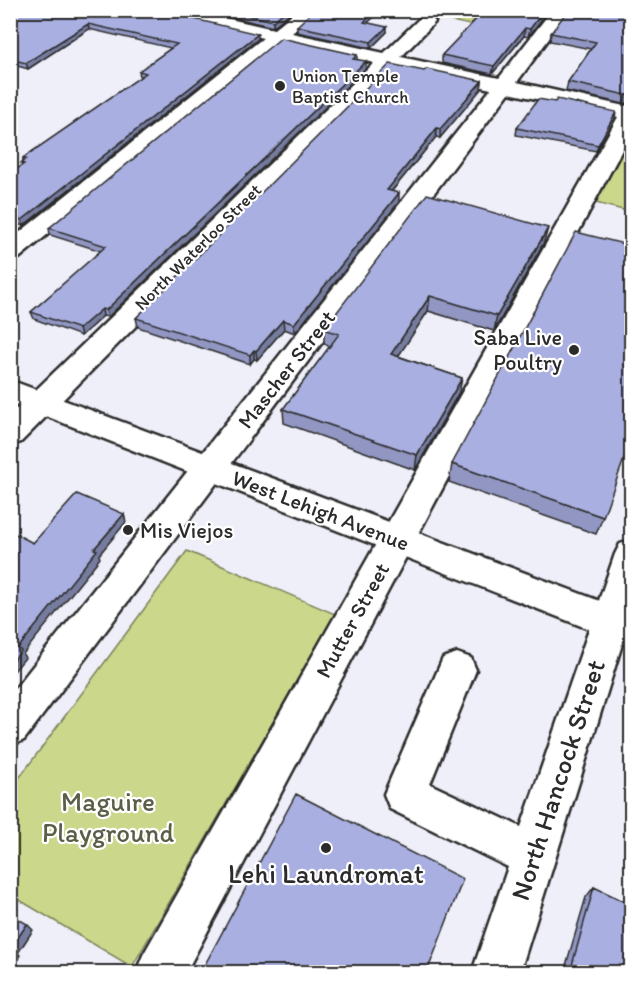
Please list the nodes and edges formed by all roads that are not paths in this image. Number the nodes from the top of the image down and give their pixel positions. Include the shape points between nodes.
1 (309, 10) edge
2 (562, 10) edge
3 (167, 11) edge
4 (426, 22) dead end
5 (278, 36) junction
6 (386, 60) junction
7 (504, 86) junction
8 (631, 113) edge
9 (10, 253) edge
10 (10, 390) edge
11 (41, 402) junction
12 (10, 434) edge
13 (210, 468) junction
14 (396, 539) junction
15 (632, 554) edge
16 (620, 626) edge
17 (457, 670) dead end
18 (10, 727) edge
19 (534, 856) junction
20 (160, 972) edge
21 (496, 972) edge

1 - 5 street
2 - 7 street, Mascher Street
3 - 5 street
4 - 6 street, North Waterloo Street
5 - 6 street
5 - 9 street
6 - 7 street
6 - 11 street, North Waterloo Street
7 - 8 street
7 - 13 street, Mascher Street
8 - 14 street, Mutter Street
10 - 11 street, West Lehigh Avenue
11 - 12 street, North Waterloo Street
11 - 13 street, West Lehigh Avenue
13 - 14 street, West Lehigh Avenue
13 - 18 street, Mascher Street
14 - 16 street, West Lehigh Avenue
14 - 20 street, Mutter Street
15 - 16 street, North Hancock Street
16 - 19 street, North Hancock Street
17 - 19 street via 405,794
19 - 21 street, North Hancock Street

